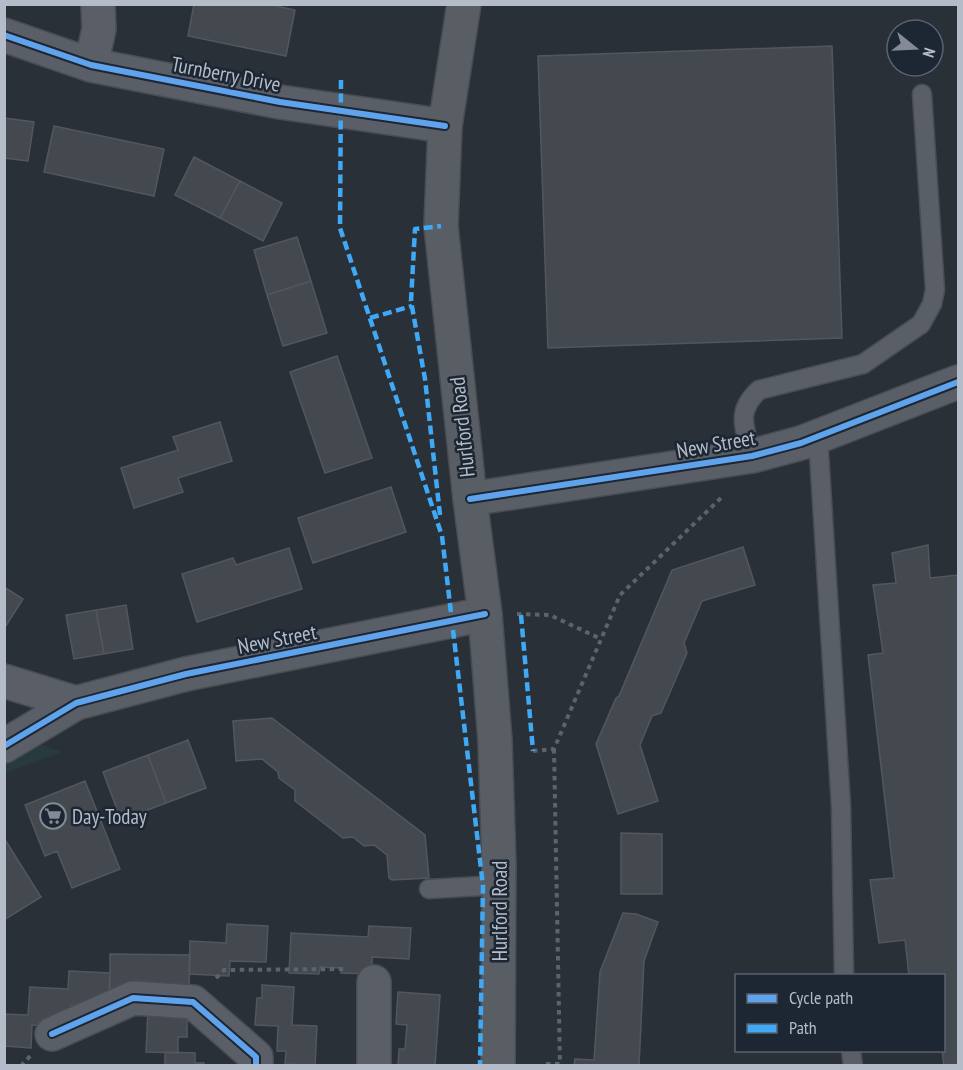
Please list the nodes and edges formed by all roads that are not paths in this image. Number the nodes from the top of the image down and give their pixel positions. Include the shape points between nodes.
1 (98, 4) edge
2 (464, 4) edge
3 (4, 36) edge
4 (91, 65) junction
5 (922, 93) dead end
6 (445, 126) junction
7 (958, 382) edge
8 (818, 437) junction
9 (752, 456) junction
10 (470, 499) junction
11 (485, 614) junction
12 (4, 681) edge
13 (76, 703) junction
14 (4, 746) edge
15 (500, 885) junction
16 (429, 889) dead end
17 (844, 974) edge
18 (374, 982) road end
19 (52, 1034) dead end
20 (256, 1065) edge
21 (374, 1065) edge
22 (498, 1065) edge

1 - 4 street via 99,29
2 - 6 main road, Hurlford Road
3 - 4 street, Turnberry Drive
4 - 6 street, Turnberry Drive via 280,102
5 - 9 lane via 935,290 932,304 921,324 863,364 759,390 746,402 742,420
6 - 10 main road, Hurlford Road via 441,225
7 - 8 street, New Street
8 - 9 street, New Street
8 - 17 lane via 841,806
9 - 10 street, New Street
10 - 11 main road, Hurlford Road
11 - 13 street, New Street via 186,674
11 - 15 main road, Hurlford Road via 495,740
12 - 13 street
13 - 14 street, New Street
15 - 16 lane
15 - 22 main road, Hurlford Road
18 - 21 street
19 - 20 street via 133,998 192,1002 256,1056

